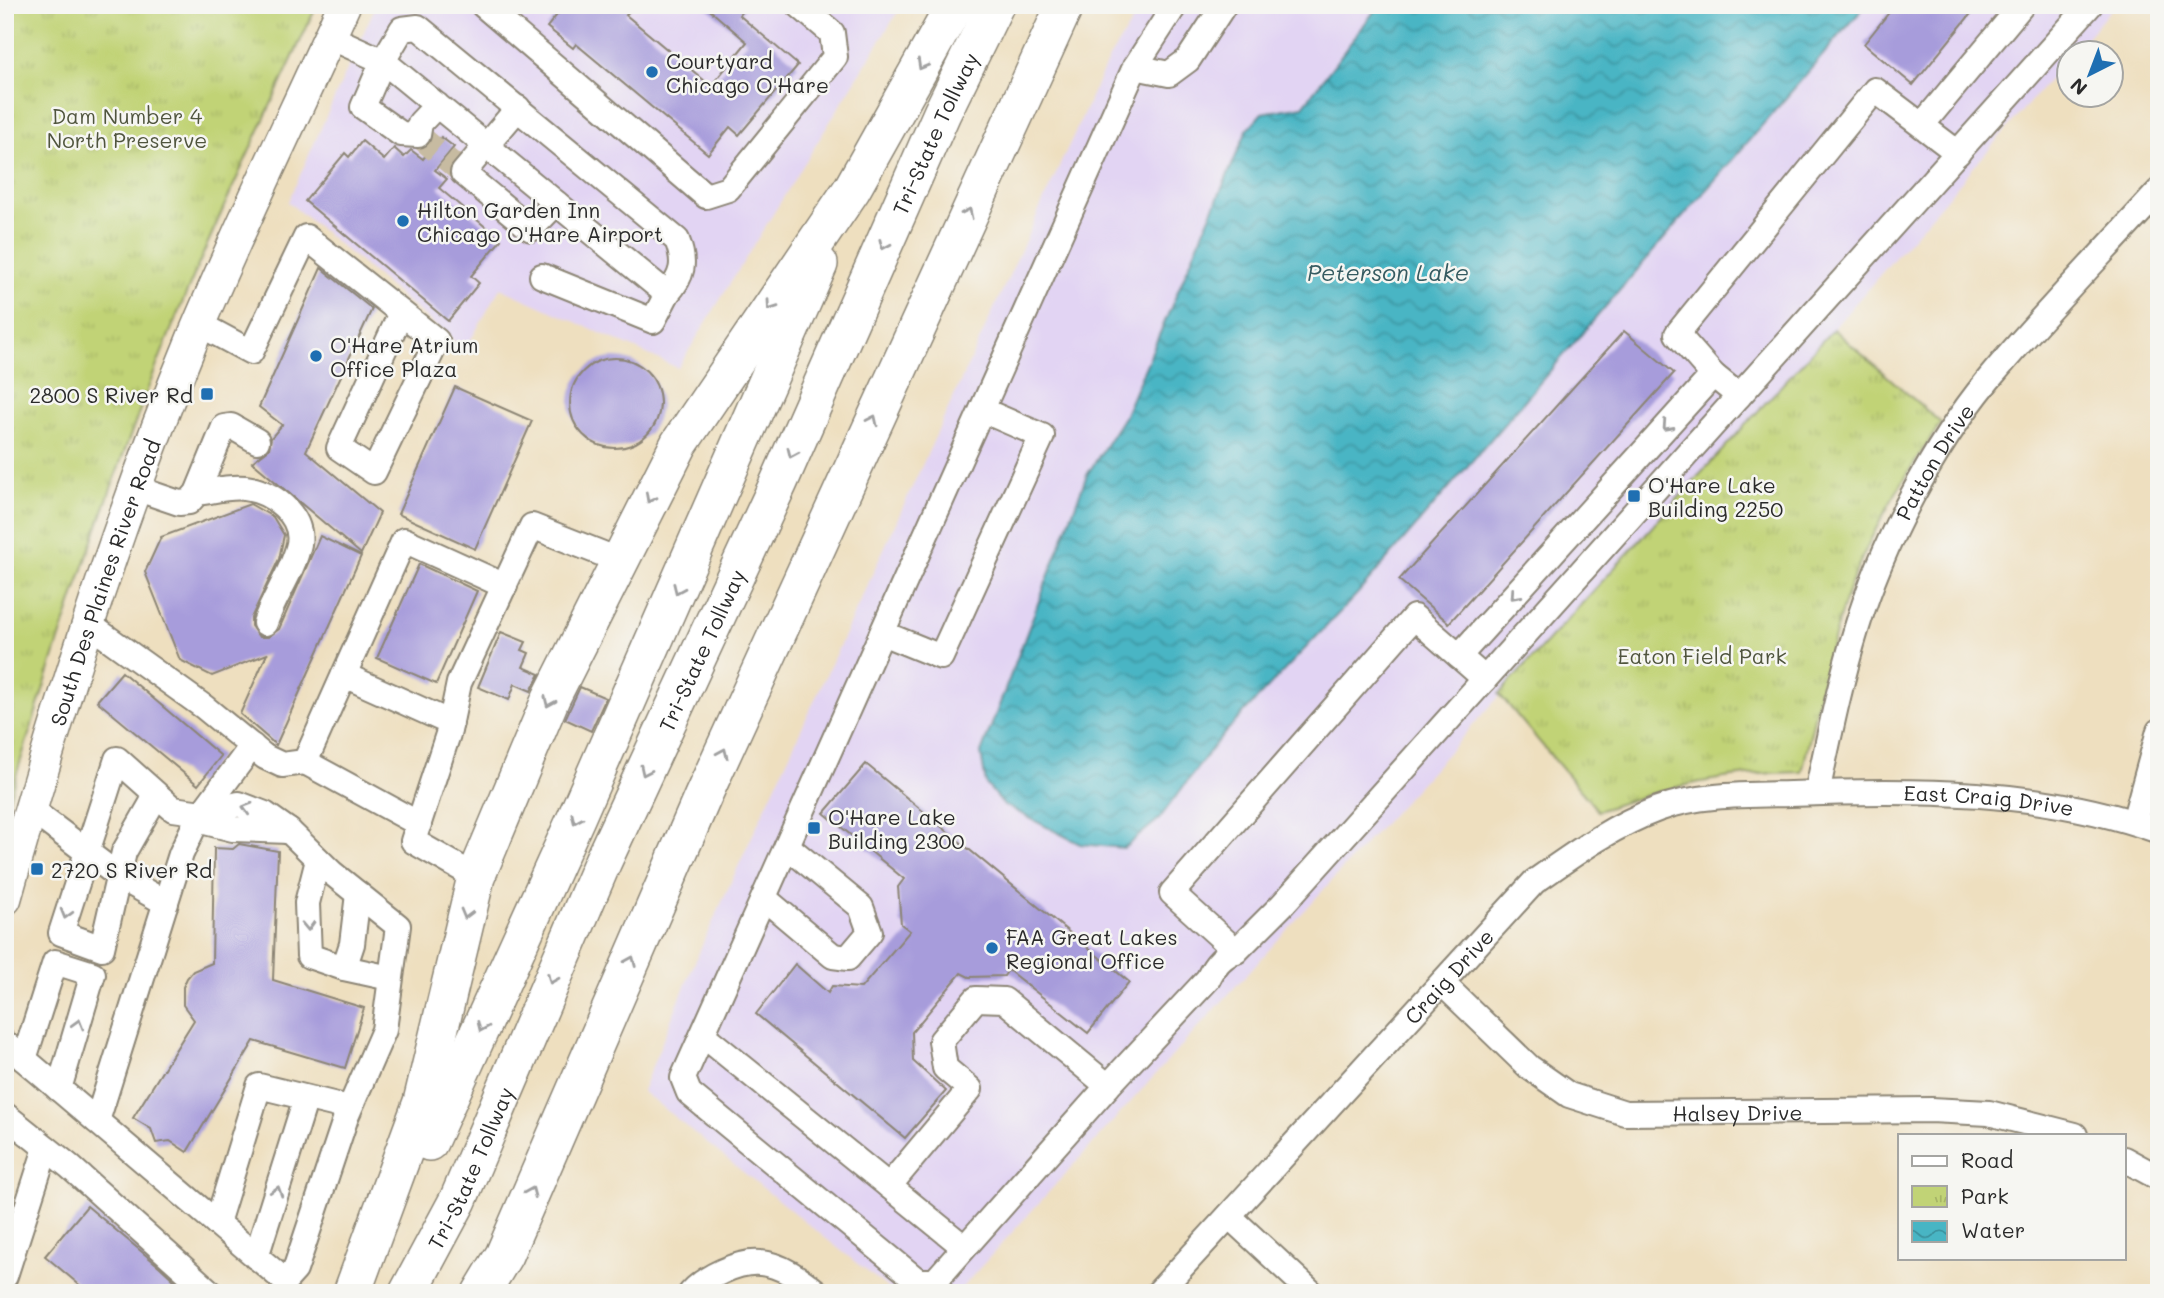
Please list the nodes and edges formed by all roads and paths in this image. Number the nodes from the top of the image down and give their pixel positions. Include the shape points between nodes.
1 (344, 5) edge
2 (483, 5) edge
3 (799, 5) edge
4 (955, 5) edge
5 (995, 5) edge
6 (1065, 5) edge
7 (1175, 5) edge
8 (1224, 5) edge
9 (2022, 5) edge
10 (2090, 5) edge
11 (330, 37) junction
12 (383, 61) junction
13 (1135, 66) junction
14 (437, 105) junction
15 (517, 108) junction
16 (1922, 125) junction
17 (487, 146) junction
18 (1958, 153) junction
19 (852, 190) junction
20 (2159, 191) edge
21 (556, 203) junction
22 (542, 276) dead end
23 (667, 294) junction
24 (401, 313) junction
25 (199, 324) junction
26 (1713, 375) junction
27 (1739, 396) junction
28 (982, 410) junction
29 (257, 441) dead end
30 (135, 488) junction
31 (197, 493) junction
32 (1557, 548) junction
33 (618, 560) junction
34 (1582, 571) junction
35 (505, 586) junction
36 (87, 623) junction
37 (265, 623) dead end
38 (882, 633) junction
39 (1459, 656) junction
40 (344, 675) junction
41 (1485, 679) junction
42 (451, 723) junction
43 (2159, 731) edge
44 (252, 746) junction
45 (306, 762) junction
46 (1817, 793) junction
47 (156, 796) junction
48 (30, 809) junction
49 (199, 817) junction
50 (2134, 822) junction
51 (419, 824) junction
52 (2159, 831) edge
53 (787, 846) junction
54 (85, 849) junction
55 (318, 860) junction
56 (120, 877) junction
57 (476, 877) junction
58 (358, 894) junction
59 (764, 898) junction
60 (5, 899) edge
61 (166, 903) junction
62 (1236, 951) junction
63 (344, 968) junction
64 (390, 978) junction
65 (1442, 983) junction
66 (703, 1035) junction
67 (5, 1043) edge
68 (24, 1059) junction
69 (1108, 1086) junction
70 (59, 1090) junction
71 (306, 1098) junction
72 (349, 1108) junction
73 (5, 1115) edge
74 (97, 1121) junction
75 (2071, 1134) edge
76 (46, 1148) junction
77 (2126, 1160) edge
78 (2159, 1178) edge
79 (889, 1186) junction
80 (1230, 1216) junction
81 (217, 1223) junction
82 (964, 1247) junction
83 (504, 1255) junction
84 (256, 1256) junction
85 (5, 1276) edge
86 (211, 1293) edge
87 (354, 1293) edge
88 (408, 1293) edge
89 (481, 1293) edge
90 (491, 1293) edge
91 (691, 1293) edge
92 (818, 1293) edge
93 (1158, 1293) edge
94 (1312, 1293) edge

1 - 11 main road, South Des Plaines River Road
2 - 3 street via 706,196 728,189 835,57 832,33
4 -> 19 highway
5 -> 88 highway, Tri-State Tollway via 603,861 458,1200
83 -> 6 highway via 703,796
7 - 13 street
8 - 13 street via 1188,60 1169,74
9 - 16 street
10 - 18 street
11 - 12 street
11 - 25 main road, South Des Plaines River Road
12 - 14 street
12 - 14 street via 363,107 401,134 418,135 420,123
12 - 15 street via 402,29 418,27
13 - 28 street
14 - 17 street
15 - 17 street
15 - 23 street via 677,240 684,256 681,279
16 - 18 street
16 - 26 street via 1875,90 1677,334
17 - 21 street
17 - 21 street via 463,173 531,229
18 - 27 street
19 -> 33 highway via 686,432
19 -> 87 highway via 571,830 380,1251
20 - 46 street, Patton Drive via 1987,381 1934,458 1890,545 1857,625
21 - 23 street
22 - 23 street via 653,321
24 - 24 street via 340,448 374,472 437,341
24 - 25 street via 306,237 251,352
25 - 30 main road, South Des Plaines River Road
26 - 27 street
26 -> 32 street
27 - 34 street
28 - 38 street
28 - 38 street via 1042,436 941,657
29 - 31 street via 231,426 224,427
30 - 31 street via 185,504
30 - 36 main road, South Des Plaines River Road
31 - 37 street via 247,488 284,506 296,522 300,536 297,552
32 - 34 street
32 -> 39 street
33 - 35 street via 532,526
33 -> 57 highway via 551,698
34 - 41 street
35 - 40 street via 404,540
35 - 42 street via 459,683
36 - 44 street
36 - 48 main road, South Des Plaines River Road
38 - 53 street
39 - 41 street
39 - 62 street via 1413,617 1172,893
40 - 42 street
40 - 45 street
41 - 62 street
42 - 51 street
43 - 50 street
44 - 45 street via 282,765
44 - 49 street
45 - 51 street
46 - 50 street, East Craig Drive via 1988,794
46 - 65 street, Craig Drive via 1720,796 1659,809 1602,834 1534,882
47 - 49 street via 173,809
47 - 54 street via 117,759
47 - 56 street via 124,852
48 - 54 street
48 - 60 main road, South Des Plaines River Road
49 - 55 street via 233,830 289,831
49 - 61 street via 181,854
50 - 52 street, East Craig Drive
51 - 57 street via 413,841
53 - 59 street
53 - 59 street via 861,907 870,932 848,958 833,956
54 - 56 street
54 -> 56 street via 61,933 102,948
55 - 58 street
55 -> 63 street via 307,903 309,956
56 - 61 street
57 -> 87 highway via 422,1102
58 - 63 street
58 - 64 street via 397,926
59 - 66 street
61 - 74 street
62 - 69 street via 1235,962 1221,978 1208,979
63 - 64 street
64 - 72 street via 384,1030
65 - 75 street, Halsey Drive via 1529,1067 1569,1096 1625,1113 1931,1110 1989,1114
65 - 80 street, Craig Drive
66 - 79 street
66 - 82 street via 683,1078 689,1093 918,1281 935,1281
67 - 68 street
68 - 70 street
70 -> 68 street via 93,974 55,962
69 - 79 street via 1004,1000 976,999 941,1041 945,1068 970,1089
69 - 82 street
70 - 74 street
71 - 72 street
71 - 81 street via 259,1086
84 -> 71 street
72 - 84 street via 296,1270 285,1281
73 - 76 street
74 - 81 street
76 - 85 street
76 - 86 street
77 - 78 street
79 - 82 street
80 - 93 street, Craig Drive
80 - 94 street
81 - 84 street
83 - 89 highway
83 - 90 highway
91 - 92 street via 726,1270 759,1262 786,1271

